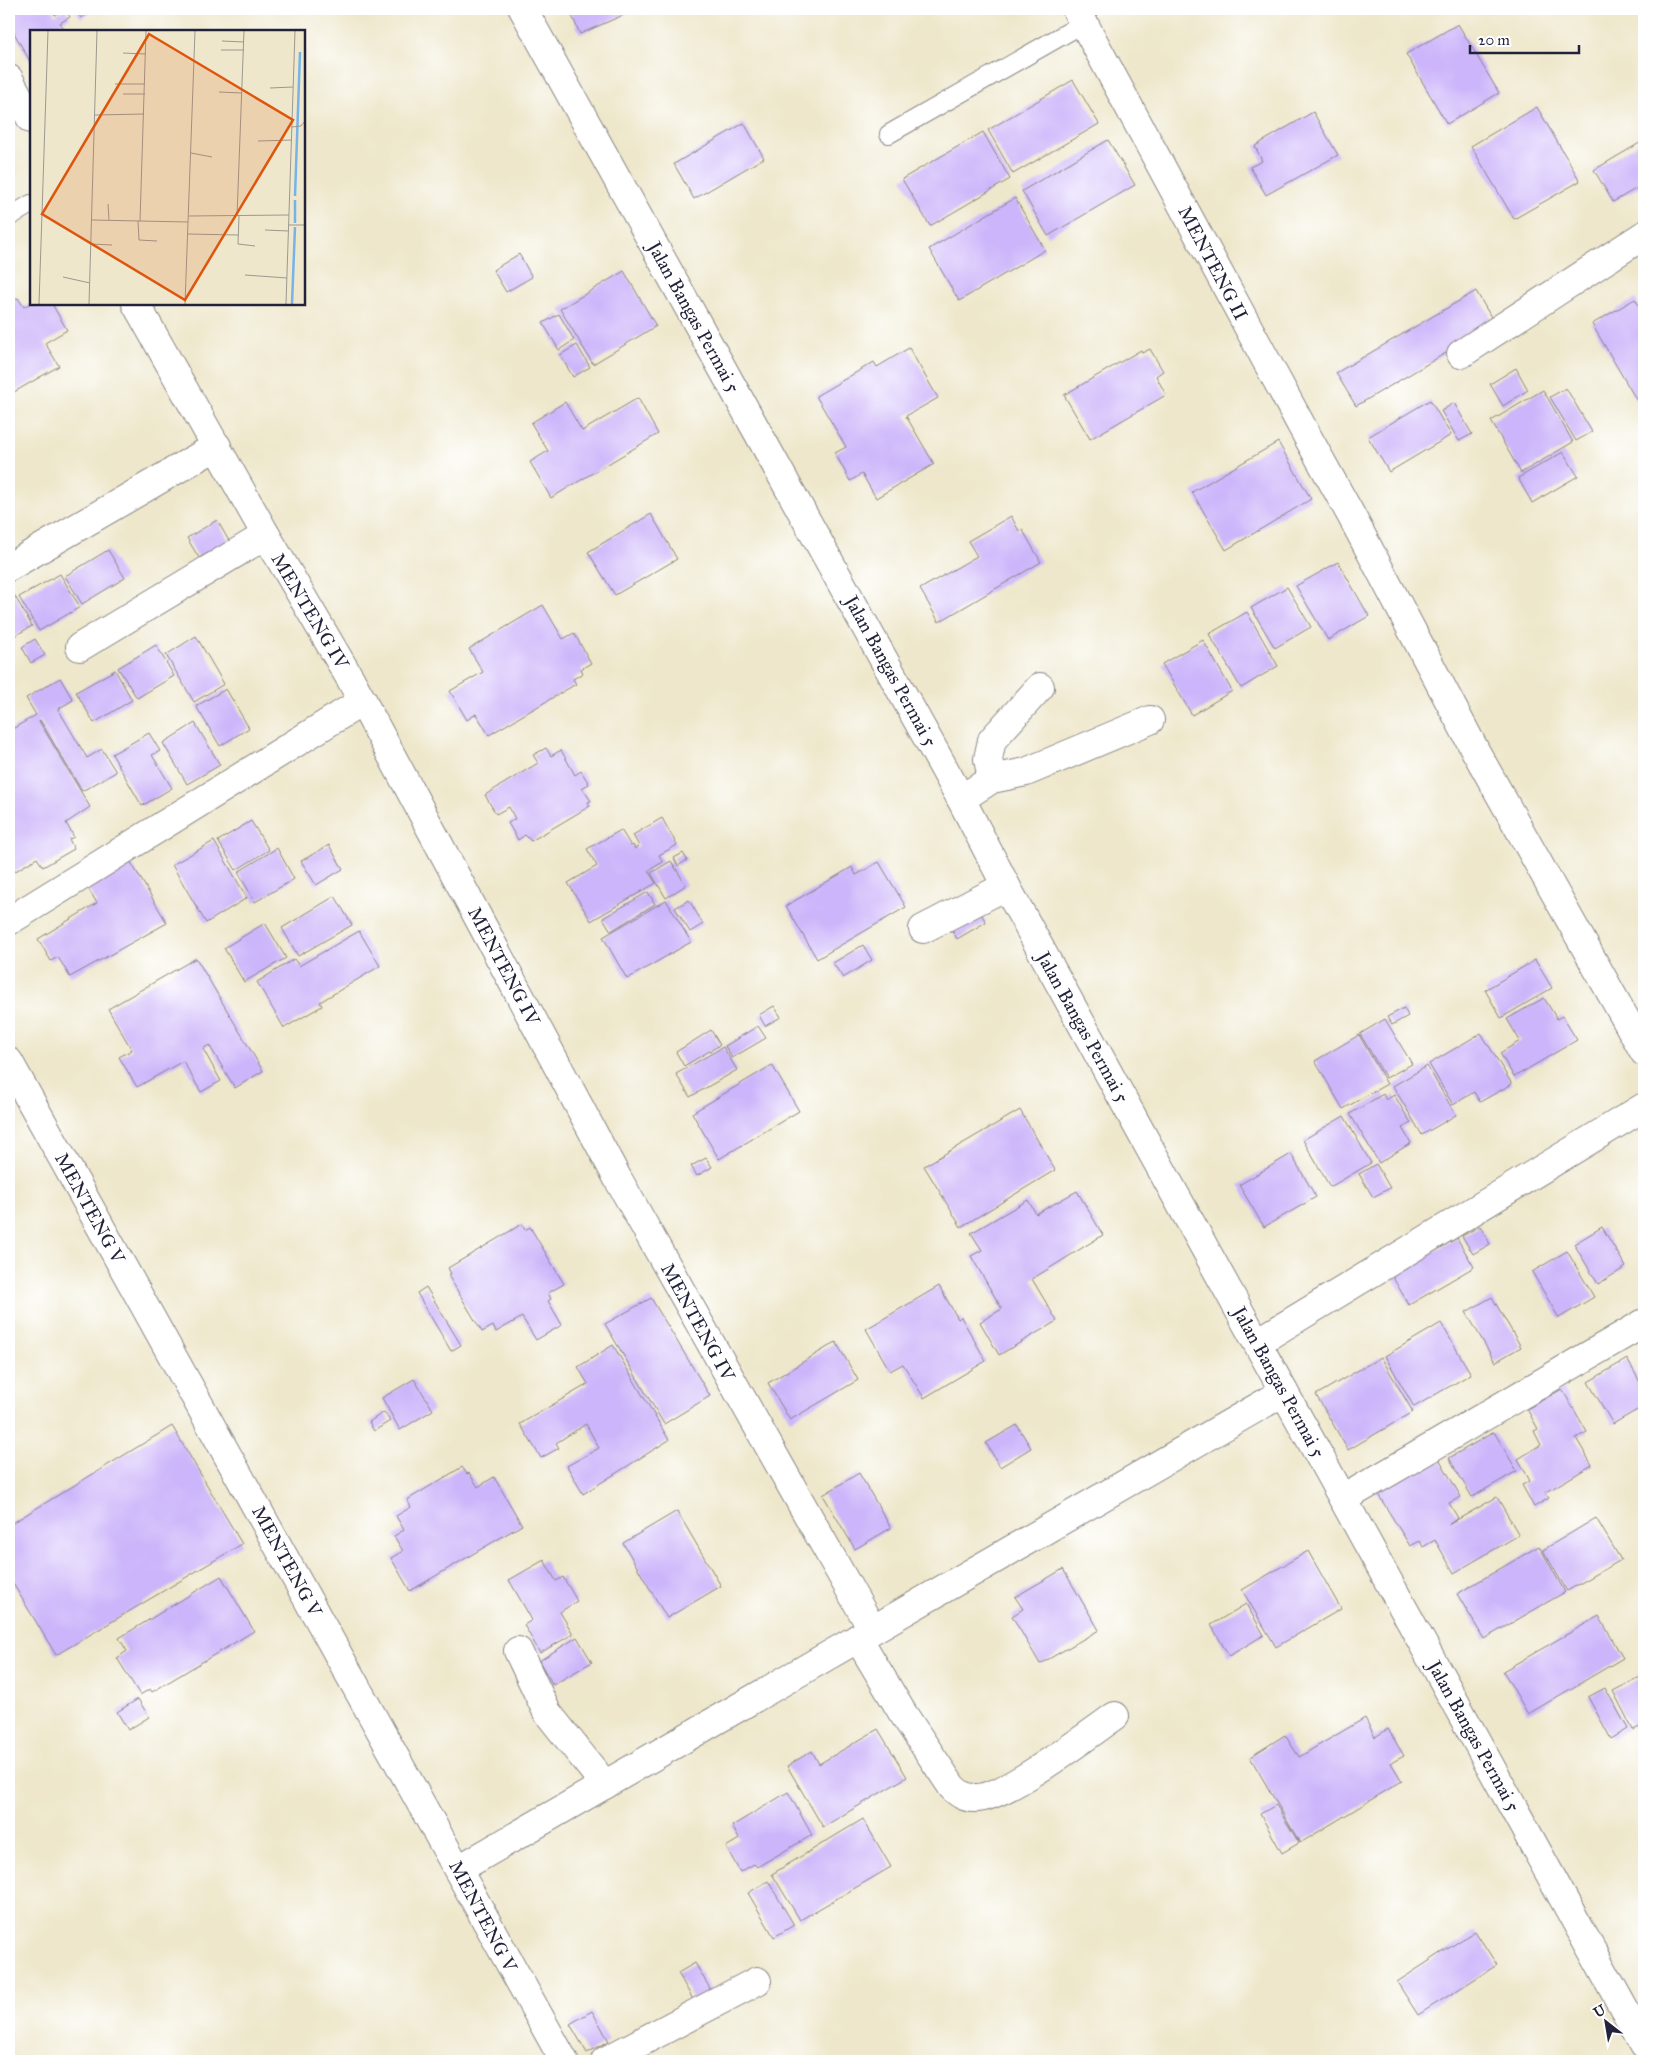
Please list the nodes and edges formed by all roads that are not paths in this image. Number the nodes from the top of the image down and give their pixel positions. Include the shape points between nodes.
1 (523, 9) edge
2 (1080, 16) edge
3 (9, 79) edge
4 (30, 117) edge
5 (889, 134) dead end
6 (30, 205) edge
7 (9, 218) edge
8 (1644, 236) edge
9 (137, 305) edge
10 (1461, 354) dead end
11 (217, 446) junction
12 (266, 536) junction
13 (9, 567) edge
14 (80, 647) dead end
15 (1040, 687) dead end
16 (362, 701) junction
17 (1150, 720) dead end
18 (992, 779) junction
19 (961, 799) junction
20 (1006, 886) junction
21 (9, 921) edge
22 (923, 929) dead end
23 (1644, 1052) edge
24 (9, 1062) edge
25 (1644, 1107) edge
26 (1644, 1323) edge
27 (1258, 1342) junction
28 (1284, 1392) junction
29 (1343, 1499) junction
30 (865, 1634) junction
31 (518, 1651) dead end
32 (1116, 1716) dead end
33 (605, 1785) junction
34 (459, 1869) junction
35 (757, 1981) dead end
36 (1644, 2045) edge
37 (564, 2061) edge
38 (605, 2061) edge

1 - 19 street, Jalan Bangas Permai 5
2 - 5 lane
2 - 23 street, MENTENG II via 1476,752
3 - 4 street
6 - 7 lane
8 - 10 street
9 - 11 street, MENTENG IV
11 - 12 street, MENTENG IV
11 - 13 street
12 - 14 street
12 - 16 street, MENTENG IV
15 - 18 street via 992,740 988,759
16 - 21 street
16 - 30 street, MENTENG IV
17 - 18 street via 1026,772
18 - 19 street
19 - 20 street, Jalan Bangas Permai 5
20 - 22 street
20 - 27 street, Jalan Bangas Permai 5
24 - 34 street, MENTENG V
25 - 27 street
26 - 29 street
27 - 28 street, Jalan Bangas Permai 5
28 - 29 street, Jalan Bangas Permai 5
28 - 30 street
29 - 36 street, Jalan Bangas Permai 5
30 - 32 street, MENTENG IV via 902,1712 952,1788 960,1795 980,1798 1007,1789
30 - 33 street
31 - 33 street via 547,1712
33 - 34 street
34 - 37 street, MENTENG V
35 - 38 street

